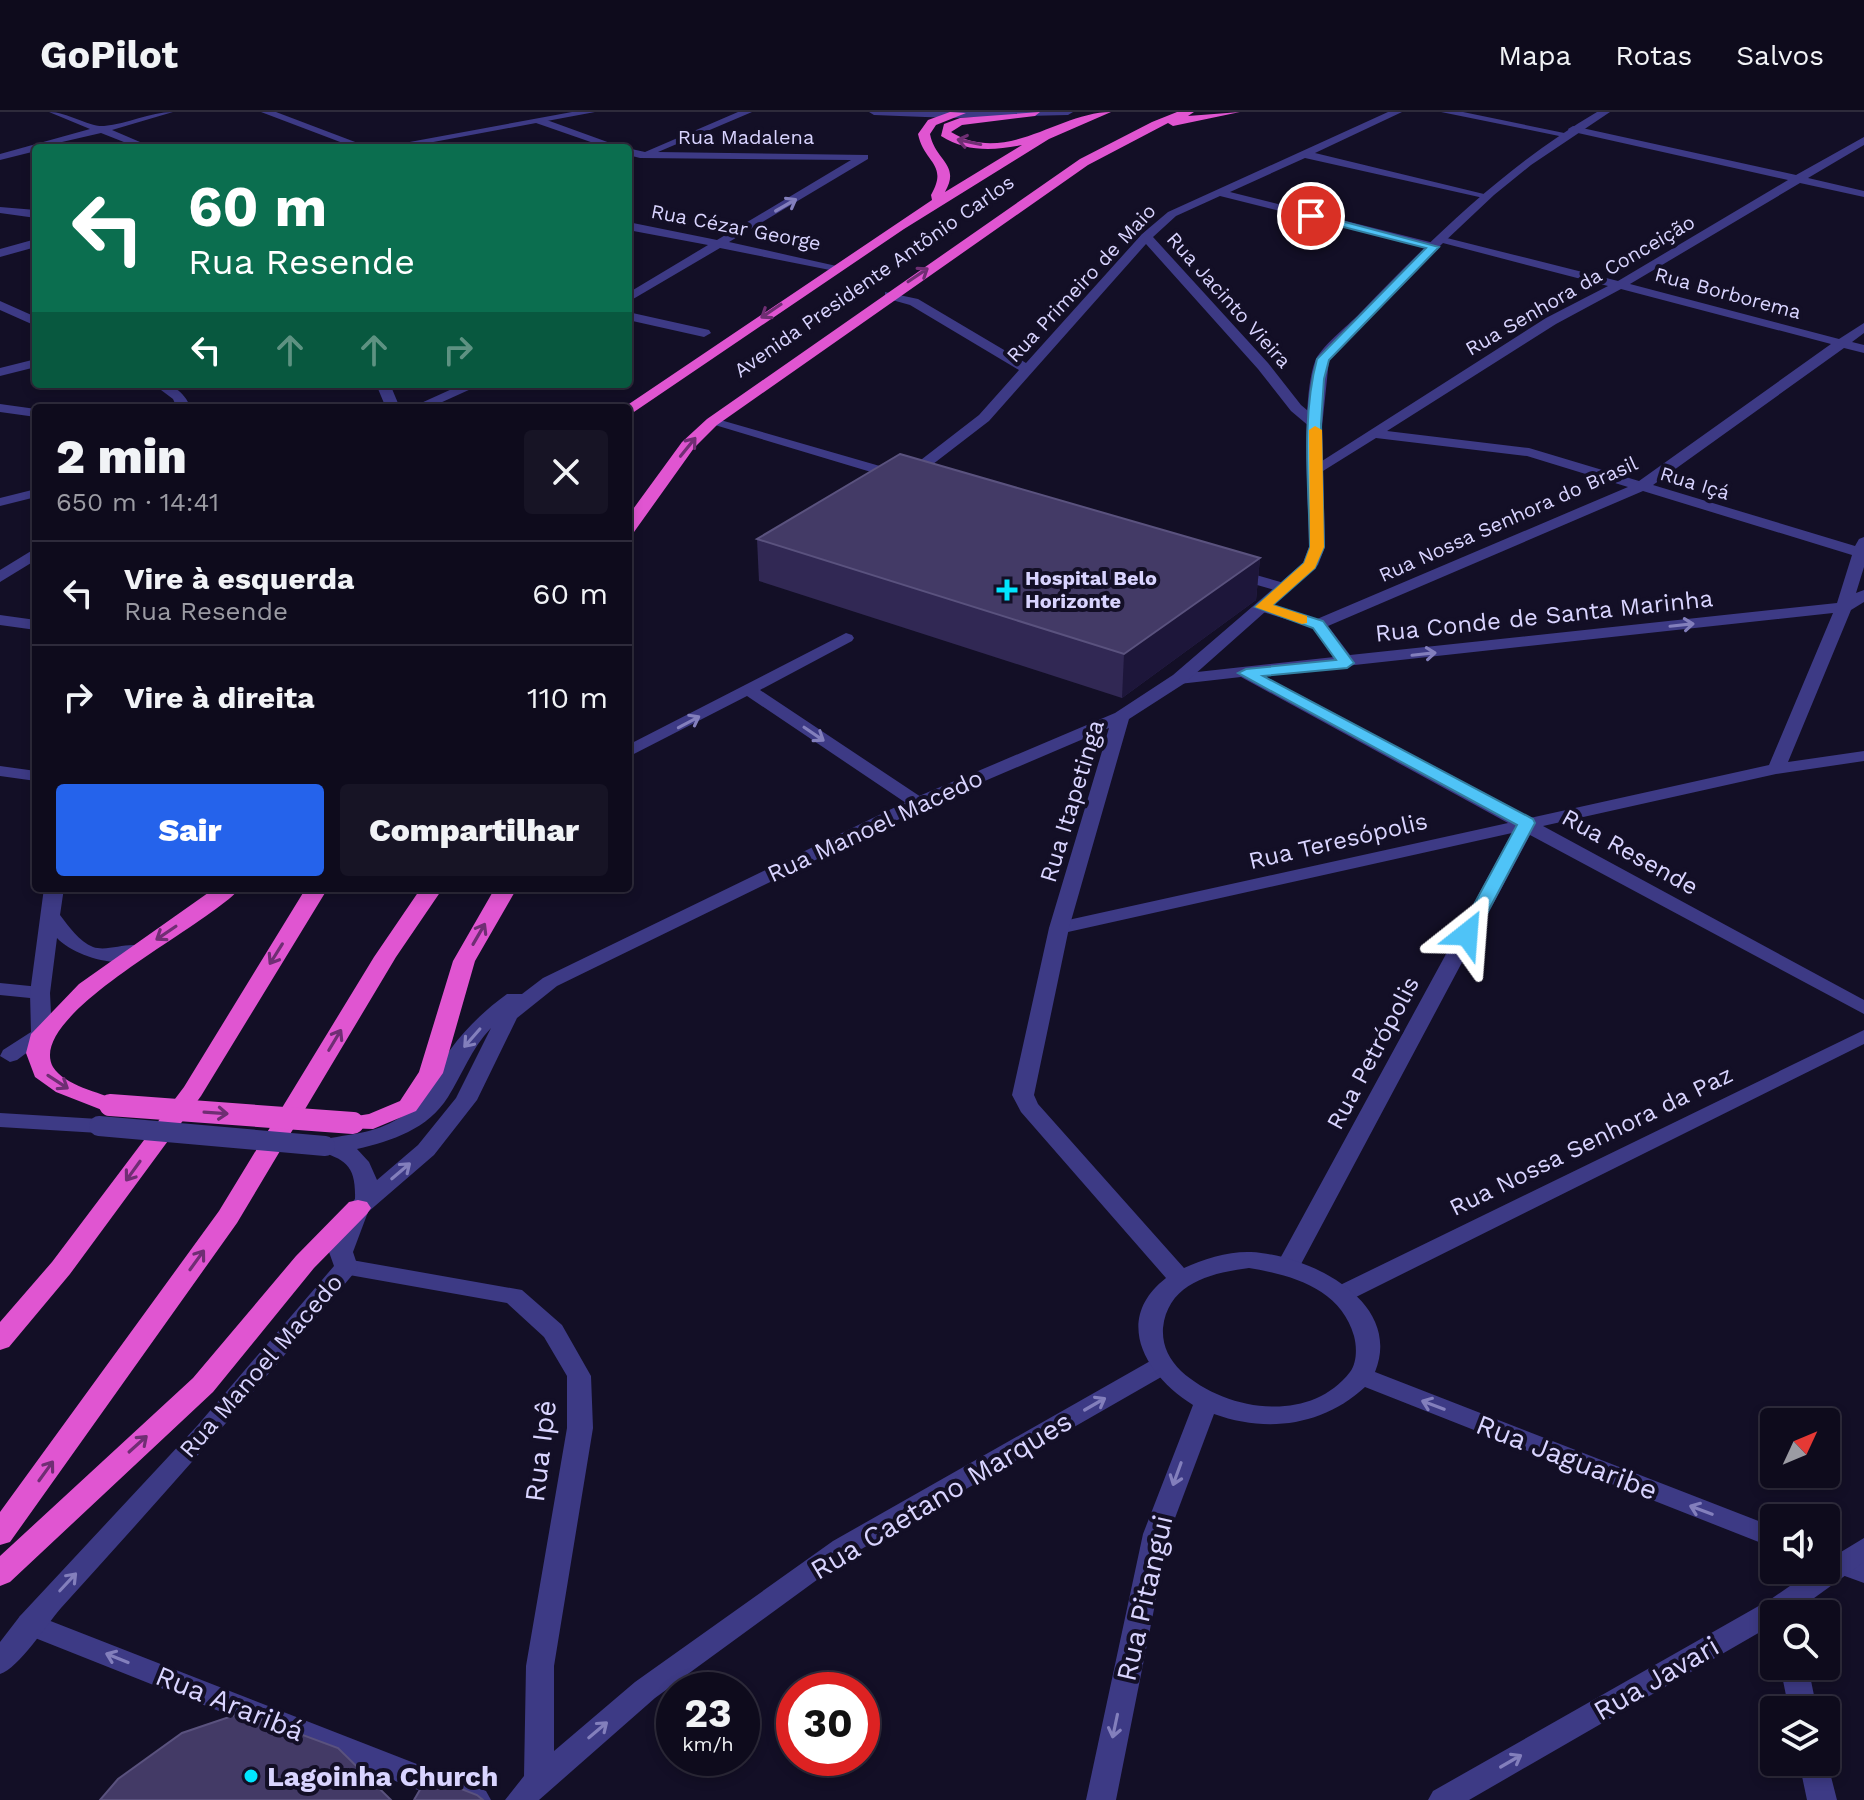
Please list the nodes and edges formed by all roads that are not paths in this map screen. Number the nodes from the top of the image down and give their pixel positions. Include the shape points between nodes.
1 (54, 112) edge
2 (168, 112) edge
3 (266, 112) edge
4 (509, 112) edge
5 (590, 112) edge
6 (747, 112) edge
7 (874, 112) edge
8 (966, 112) edge
9 (1066, 112) edge
10 (1105, 112) edge
11 (1188, 112) edge
12 (1234, 112) edge
13 (1397, 112) edge
14 (1446, 112) edge
15 (1605, 112) edge
16 (892, 113) edge
17 (1035, 113) edge
18 (951, 115) junction
19 (540, 121) junction
20 (933, 123) junction
21 (1156, 124) junction
22 (102, 130) junction
23 (1568, 131) junction
24 (1045, 136) junction
25 (1864, 140) edge
26 (49, 144) edge
27 (139, 144) edge
28 (355, 144) edge
29 (405, 144) edge
30 (607, 144) edge
31 (32, 149) edge
32 (634, 153) edge
33 (1303, 154) junction
34 (0, 157) edge
35 (1798, 179) junction
36 (1220, 193) junction
37 (1864, 194) edge
38 (1484, 197) junction
39 (940, 203) junction
40 (0, 210) edge
41 (32, 214) edge
42 (632, 227) edge
43 (1146, 237) junction
44 (1438, 243) junction
45 (32, 244) edge
46 (718, 244) junction
47 (0, 253) edge
48 (835, 267) junction
49 (1618, 286) junction
50 (889, 295) junction
51 (632, 296) edge
52 (0, 305) edge
53 (632, 317) edge
54 (32, 320) edge
55 (1864, 327) edge
56 (704, 333) dead end
57 (1842, 344) junction
58 (1864, 349) edge
59 (32, 364) edge
60 (1027, 369) junction
61 (0, 372) edge
62 (166, 388) edge
63 (466, 388) edge
64 (451, 395) junction
65 (182, 404) edge
66 (427, 404) edge
67 (441, 404) edge
68 (0, 408) edge
69 (632, 408) edge
70 (32, 412) edge
71 (712, 422) junction
72 (1315, 424) junction
73 (1372, 433) junction
74 (1318, 468) junction
75 (1640, 487) junction
76 (32, 494) edge
77 (0, 502) edge
78 (632, 522) edge
79 (1863, 549) edge
80 (32, 556) edge
81 (1225, 571) edge
82 (0, 577) edge
83 (1285, 588) junction
84 (1864, 595) edge
85 (1262, 607) junction
86 (1844, 607) junction
87 (0, 620) edge
88 (32, 624) edge
89 (1318, 624) junction
90 (846, 638) dead end
91 (1347, 663) junction
92 (1246, 673) junction
93 (1179, 679) junction
94 (749, 690) junction
95 (1121, 717) junction
96 (632, 750) edge
97 (1864, 756) edge
98 (1776, 769) junction
99 (0, 771) edge
100 (32, 775) edge
101 (918, 803) junction
102 (1527, 823) junction
103 (54, 892) edge
104 (223, 892) edge
105 (315, 892) edge
106 (429, 892) edge
107 (504, 892) edge
108 (52, 918) junction
109 (1059, 928) junction
110 (633, 942) junction
111 (139, 951) junction
112 (0, 989) edge
113 (1864, 1008) edge
114 (41, 1012) junction
115 (1864, 1036) edge
116 (5, 1060) edge
117 (104, 1116) junction
118 (0, 1120) edge
119 (331, 1146) junction
120 (362, 1204) junction
121 (1288, 1266) junction
122 (346, 1267) junction
123 (1180, 1278) junction
124 (1342, 1294) junction
125 (0, 1340) edge
126 (1161, 1366) junction
127 (1361, 1376) junction
128 (1206, 1402) junction
129 (1760, 1533) edge
130 (0, 1534) edge
131 (1864, 1548) edge
132 (1843, 1565) edge
133 (0, 1574) edge
134 (1796, 1600) edge
135 (1760, 1622) edge
136 (30, 1624) junction
137 (0, 1663) edge
138 (1817, 1776) edge
139 (539, 1781) junction
140 (476, 1800) edge
141 (520, 1800) edge
142 (1101, 1800) edge
143 (1443, 1800) edge
144 (1822, 1800) edge

1 - 22 street
2 - 22 street
3 - 28 street
4 - 19 street
5 - 19 street
6 - 32 street
7 - 16 street
8 - 18 highway
9 - 17 street
10 - 24 highway, Avenida Presidente Antônio Carlos
11 - 21 highway, Avenida Presidente Antônio Carlos
12 - 21 highway
13 - 33 street, Rua Primeiro de Maio
14 - 23 street
15 - 23 street, Rua Itapetinga
16 - 18 street
16 - 20 street
17 - 18 street
24 -> 17 highway via 988,146 945,133 960,122
18 - 20 highway
19 - 29 street
19 - 30 street
20 - 39 highway via 923,143 945,171 937,195
50 -> 21 highway, Avenida Presidente Antônio Carlos via 1084,162
22 - 26 street
22 - 27 street
23 - 35 street
23 - 38 street, Rua Itapetinga
24 - 39 highway, Avenida Presidente Antônio Carlos
25 - 35 street, Rua Senhora da Conceição
31 - 34 street
46 -> 32 street, Rua Madalena via 864,157
33 - 36 street, Rua Primeiro de Maio
33 - 38 street
35 - 37 street
35 - 49 street, Rua Senhora da Conceição
36 - 43 street, Rua Primeiro de Maio via 1172,214
36 - 44 street, Rua Borborema
38 - 44 street, Rua Itapetinga
39 - 48 highway, Avenida Presidente Antônio Carlos
40 - 41 street
42 - 46 street, Rua Cézar George
43 - 60 street, Rua Primeiro de Maio
43 - 72 street, Rua Jacinto Vieira
44 - 49 street, Rua Borborema
44 - 72 street, Rua Itapetinga via 1323,359
45 - 47 street
46 - 48 street, Rua Cézar George
46 - 51 street
48 -> 69 highway, Avenida Presidente Antônio Carlos
49 - 57 street, Rua Borborema
49 - 73 street, Rua Senhora da Conceição via 1551,321
50 - 60 street via 914,302
50 - 71 highway, Avenida Presidente Antônio Carlos
52 - 54 street
53 - 56 street
55 - 57 street, Rua Nossa Senhora do Brasil
57 - 58 street, Rua Borborema
57 - 75 street, Rua Nossa Senhora do Brasil
59 - 61 street
60 - 71 street, Rua Primeiro de Maio via 984,418 914,480
62 - 65 street
63 - 64 street
64 - 66 street
64 - 67 street
68 - 70 street
78 -> 71 highway, Avenida Presidente Antônio Carlos via 688,445
72 - 74 street, Rua Itapetinga
73 - 74 street, Rua Senhora da Conceição
73 - 75 street, Rua Içá via 1529,452
74 - 83 street, Rua Itapetinga via 1317,547 1310,565
75 - 79 street, Rua Içá
75 - 89 street, Rua Nossa Senhora do Brasil
76 - 77 street
79 - 86 street
80 - 82 street
81 - 83 street
83 - 85 street, Rua Itapetinga
84 - 86 street, Rua Conde de Santa Marinha
85 - 89 street
85 - 93 street, Rua Itapetinga
91 -> 86 street, Rua Conde de Santa Marinha
86 - 98 street
87 - 88 street
89 - 91 street
90 - 94 street
91 - 92 street, Rua Conde de Santa Marinha
92 - 93 street, Rua Conde de Santa Marinha
92 - 102 street, Rua Resende
93 - 95 street, Rua Itapetinga
96 -> 94 street
94 -> 101 street
95 - 101 street, Rua Manoel Macedo
95 - 109 street, Rua Itapetinga
97 - 98 street, Rua Teresópolis
98 - 102 street, Rua Teresópolis
99 - 100 street
101 - 110 street, Rua Manoel Macedo
102 - 109 street, Rua Teresópolis
102 - 113 street, Rua Resende
102 - 121 street, Rua Petrópolis
103 - 108 street
104 -> 111 highway
105 -> 125 highway via 193,1091 61,1268
130 -> 106 highway via 228,1217
117 -> 107 highway, bridge via 353,1123 408,1106 431,1073 464,961
108 - 111 street via 83,952 104,956
108 - 114 street
109 - 123 street, Rua Itapetinga via 1023,1095
110 -> 119 street, Rua Manoel Macedo via 535,982 493,1014 458,1054 435,1101 416,1117 393,1132
120 -> 110 street, Rua Manoel Macedo via 426,1150 466,1100 508,1015 550,982
111 - 114 highway via 70,1002
112 - 114 street
114 - 116 street
114 -> 117 highway via 38,1053 43,1072
115 - 124 street, Rua Nossa Senhora da Paz
117 - 118 street, Rua Manoel Macedo
117 - 119 street, Rua Manoel Macedo, bridge
119 - 120 street via 356,1158 367,1184
120 - 122 street, Rua Manoel Macedo via 341,1252
133 -> 120 highway via 203,1385 305,1262
121 - 123 street via 1249,1260 1211,1265
121 - 124 street
136 -> 122 street, Rua Manoel Macedo via 206,1433
122 - 139 street, Rua Ipê via 514,1296 553,1331 579,1376 580,1428 540,1666
123 - 126 street via 1161,1296 1151,1318 1150,1342
124 - 127 street via 1362,1319 1369,1348
126 - 128 street
139 -> 126 street, Rua Caetano Marques via 645,1690 842,1548
127 - 128 street via 1335,1401 1296,1414 1250,1415
129 -> 127 street, Rua Jaguaribe
128 -> 142 street, Rua Pitangui via 1156,1534
131 - 132 street, Rua Javari
132 - 134 street, Rua Javari
143 -> 135 street, Rua Javari
136 - 137 street, Rua Manoel Macedo
140 -> 136 street, Rua Araribá
138 - 144 street
139 - 141 street

